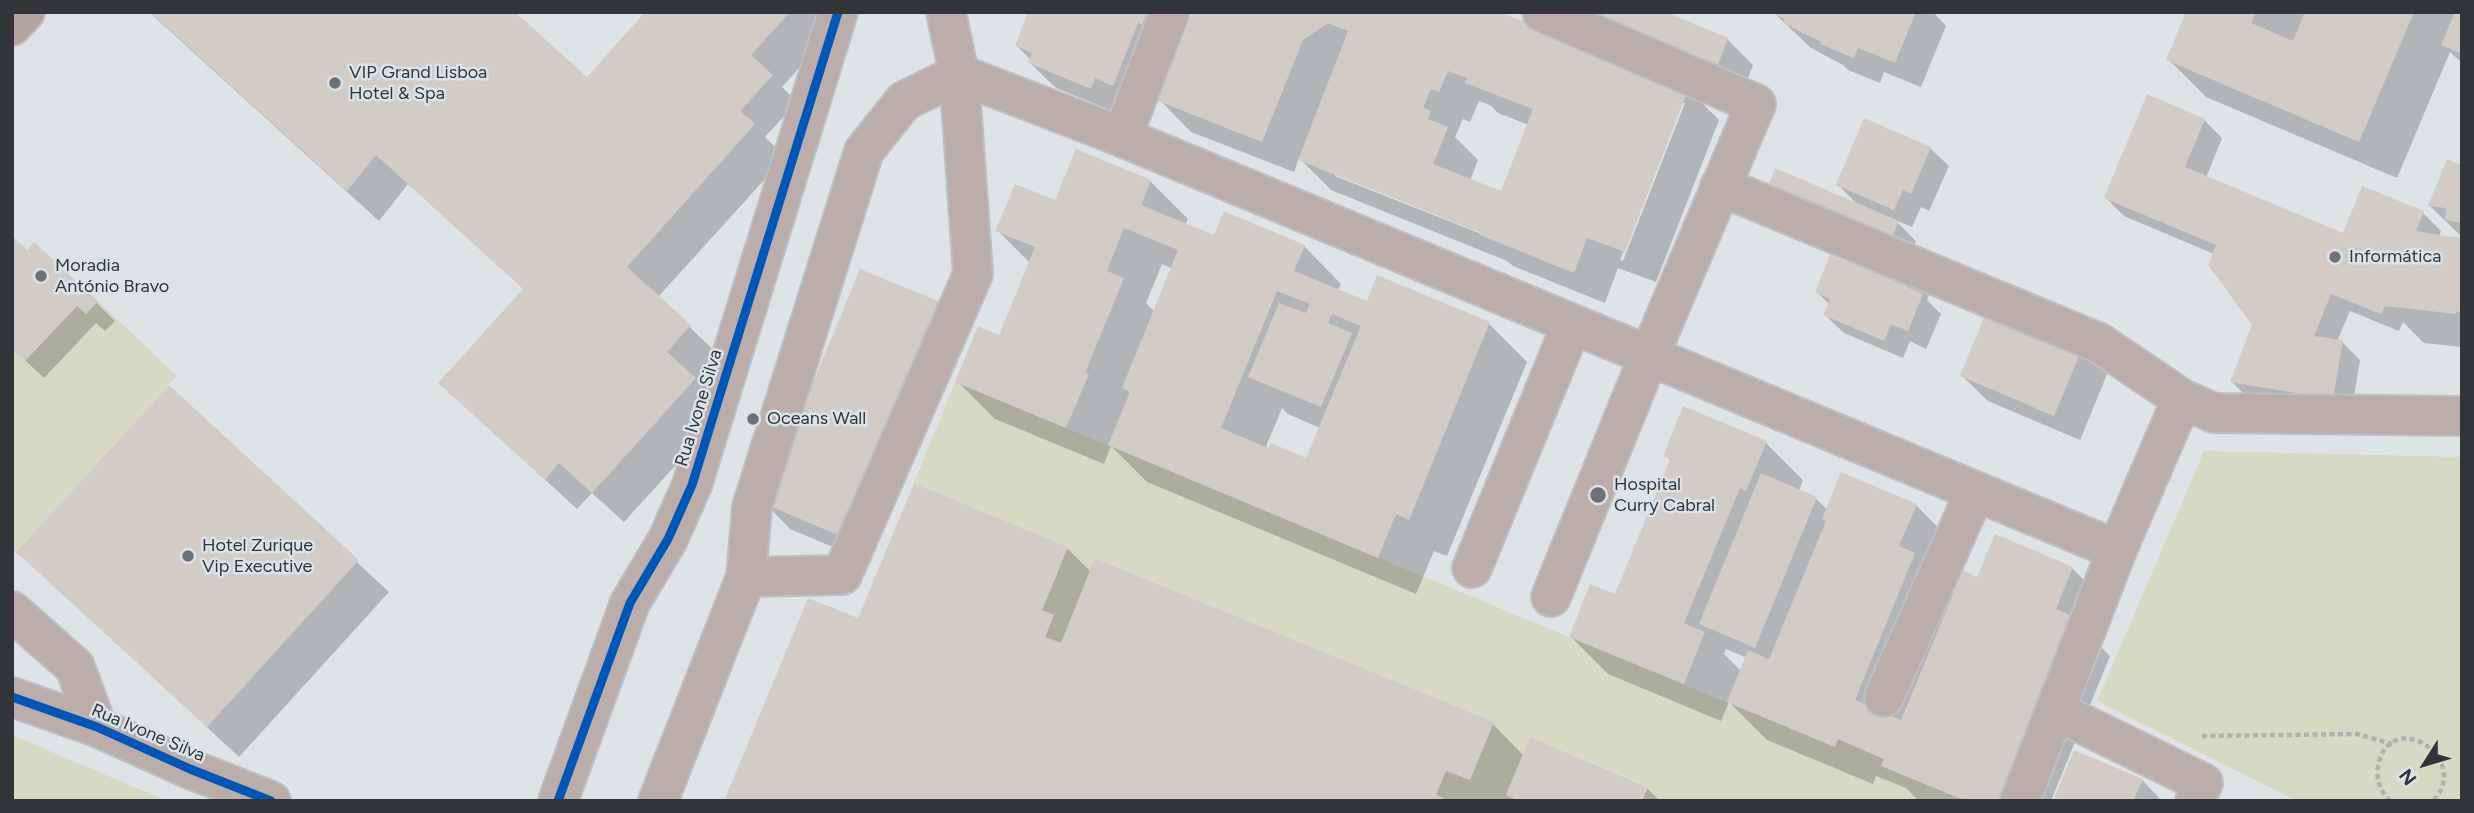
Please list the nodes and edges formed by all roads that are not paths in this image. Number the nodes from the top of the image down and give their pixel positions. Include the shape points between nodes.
1 (25, 12) edge
2 (838, 12) edge
3 (946, 12) edge
4 (1170, 12) edge
5 (1542, 12) edge
6 (12, 26) edge
7 (959, 74) junction
8 (1122, 137) junction
9 (1720, 186) junction
10 (1572, 324) junction
11 (1649, 356) junction
12 (2182, 399) junction
13 (2462, 416) edge
14 (1975, 492) junction
15 (2117, 550) junction
16 (1472, 568) dead end
17 (746, 577) junction
18 (1551, 597) dead end
19 (12, 611) edge
20 (12, 697) edge
21 (1884, 697) dead end
22 (2056, 711) junction
23 (97, 727) junction
24 (271, 801) edge
25 (558, 801) edge
26 (658, 801) edge
27 (2020, 801) edge
28 (2195, 801) edge

1 - 6 main road
2 - 25 street, Rua Ivone Silva via 692,485 630,603
3 - 7 street
4 - 8 street
5 - 9 street via 1756,104
7 - 8 street
7 - 17 street via 904,101 864,151 752,507
7 - 17 street via 972,274 842,575
8 - 10 street
9 - 11 street
9 - 12 street via 2099,343
10 - 11 street
10 - 16 street
11 - 14 street
11 - 18 street
12 - 13 street via 2214,413
12 - 15 street
14 - 15 street
14 - 21 street
15 - 22 street
17 - 26 street
19 - 23 street, Rua Ivone Silva via 75,667
20 - 23 street, Rua Ivone Silva
22 - 27 street
22 - 28 street via 2203,783
23 - 24 street, Rua Ivone Silva

